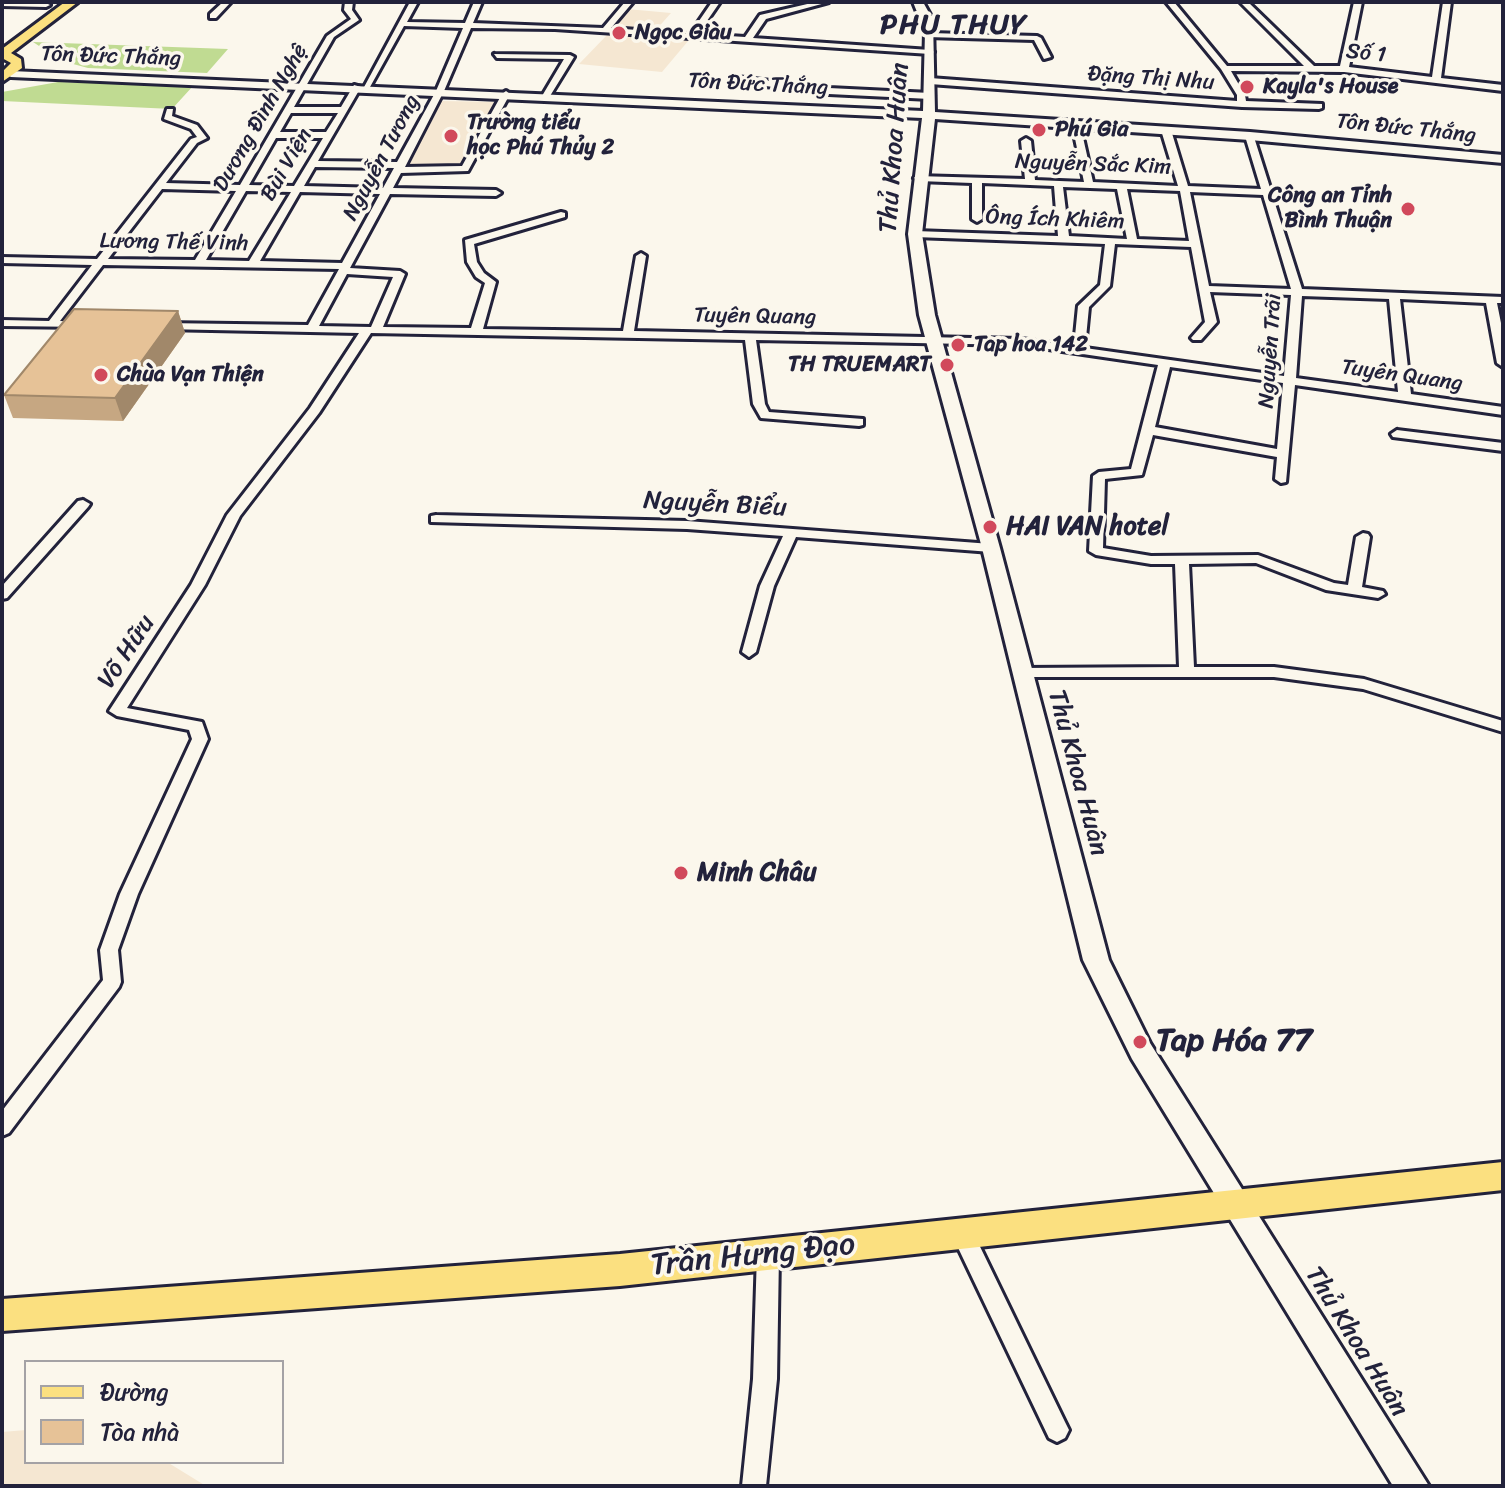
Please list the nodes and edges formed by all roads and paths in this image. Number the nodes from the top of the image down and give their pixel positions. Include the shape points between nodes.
1 (72, 2) edge
2 (227, 2) edge
3 (349, 2) edge
4 (414, 2) edge
5 (478, 2) edge
6 (629, 2) edge
7 (716, 2) edge
8 (825, 2) edge
9 (918, 2) edge
10 (1170, 2) edge
11 (1244, 2) edge
12 (1263, 2) edge
13 (1358, 2) edge
14 (1447, 2) edge
15 (2, 4) edge
16 (48, 4) edge
17 (1256, 13) junction
18 (213, 16) dead end
19 (402, 24) junction
20 (470, 25) junction
21 (14, 28) dead end
22 (605, 30) junction
23 (930, 35) junction
24 (692, 37) junction
25 (747, 41) junction
26 (930, 52) junction
27 (2, 54) edge
28 (497, 56) dead end
29 (1047, 57) dead end
30 (1310, 67) junction
31 (1225, 68) junction
32 (1344, 69) junction
33 (6, 76) edge
34 (737, 80) dead end
35 (1436, 80) junction
36 (930, 81) junction
37 (305, 84) junction
38 (362, 87) junction
39 (1503, 88) edge
40 (440, 91) junction
41 (506, 94) junction
42 (546, 96) junction
43 (1242, 104) junction
44 (929, 105) junction
45 (1319, 106) dead end
46 (290, 110) junction
47 (342, 110) junction
48 (170, 111) dead end
49 (1076, 124) junction
50 (1166, 130) junction
51 (276, 135) junction
52 (328, 135) junction
53 (1250, 136) junction
54 (1026, 141) dead end
55 (1503, 159) edge
56 (312, 164) junction
57 (401, 167) junction
58 (919, 178) junction
59 (977, 180) junction
60 (1030, 182) junction
61 (1058, 183) junction
62 (1089, 184) junction
63 (159, 186) junction
64 (1121, 186) junction
65 (245, 187) junction
66 (297, 188) junction
67 (1184, 188) junction
68 (388, 189) junction
69 (1266, 192) junction
70 (496, 193) dead end
71 (561, 215) dead end
72 (977, 219) dead end
73 (915, 234) junction
74 (1064, 240) junction
75 (1110, 242) junction
76 (1133, 243) junction
77 (1194, 244) junction
78 (641, 256) dead end
79 (101, 261) junction
80 (4, 262) edge
81 (199, 263) junction
82 (253, 264) junction
83 (344, 269) junction
84 (1204, 289) junction
85 (1297, 291) junction
86 (1394, 294) junction
87 (1497, 300) edge
88 (2, 323) edge
89 (52, 324) junction
90 (104, 325) edge
91 (149, 326) edge
92 (312, 329) junction
93 (371, 330) junction
94 (476, 332) junction
95 (628, 335) junction
96 (750, 337) junction
97 (1197, 338) dead end
98 (933, 341) junction
99 (1079, 349) junction
100 (1165, 362) junction
101 (1503, 363) edge
102 (1288, 380) junction
103 (1405, 398) junction
104 (1503, 411) edge
105 (859, 422) dead end
106 (1148, 430) junction
107 (1397, 434) dead end
108 (1503, 447) edge
109 (1283, 454) junction
110 (1281, 479) dead end
111 (83, 504) dead end
112 (436, 519) dead end
113 (791, 533) junction
114 (1363, 537) dead end
115 (991, 548) junction
116 (1182, 562) junction
117 (1354, 591) junction
118 (1378, 594) dead end
119 (2, 595) edge
120 (749, 652) dead end
121 (1187, 672) junction
122 (1021, 673) junction
123 (1503, 727) edge
124 (2, 1127) edge
125 (1503, 1176) edge
126 (1238, 1203) junction
127 (962, 1233) junction
128 (768, 1254) junction
129 (2, 1315) edge
130 (1057, 1430) dead end
131 (754, 1486) edge
132 (1412, 1486) edge

1 - 27 main road
2 - 18 street
3 - 37 street, Dương Đình Nghệ via 355,20 331,36
4 - 19 street, Bùi Viện
5 - 20 street, Nguyễn Tương
6 - 22 street
7 - 24 street
8 - 25 street via 763,17
9 - 23 main road, Thủ Khoa Huân
10 - 31 street, Đặng Thị Nhu
11 - 17 street
12 - 17 street
13 - 32 street
14 - 35 street
15 - 16 street
16 - 21 main road
17 - 30 street
19 - 20 street
19 - 38 street, Bùi Viện
20 - 22 street
20 - 40 street, Nguyễn Tương
22 - 24 street
23 - 26 main road, Thủ Khoa Huân
23 - 29 street via 1037,38
24 - 25 street
25 - 26 street
26 - 36 main road, Thủ Khoa Huân
27 - 33 main road via 17,62
28 - 42 street via 570,57
30 - 31 street, Số 1
30 - 32 street, Số 1
31 - 43 street, Đặng Thị Nhu
32 - 35 street, Số 1
33 - 37 main road, Tôn Đức Thắng
34 - 44 street
35 - 39 street, Số 1
36 - 43 street, Đặng Thị Nhu
36 - 44 main road, Thủ Khoa Huân
37 - 38 main road, Tôn Đức Thắng
37 - 46 street, Dương Đình Nghệ
38 - 40 main road, Tôn Đức Thắng
38 - 47 street, Bùi Viện
40 - 41 main road, Tôn Đức Thắng
40 - 57 street, Nguyễn Tương
41 - 42 main road, Tôn Đức Thắng
41 - 57 street via 465,169
42 - 44 main road, Tôn Đức Thắng
43 - 45 street
44 - 49 main road, Tôn Đức Thắng
44 - 58 main road, Thủ Khoa Huân
46 - 47 street
46 - 51 street, Dương Đình Nghệ
47 - 52 street, Bùi Viện
48 - 63 street via 167,117 203,134
49 - 50 main road, Tôn Đức Thắng
49 - 62 street
50 - 53 main road, Tôn Đức Thắng
50 - 67 street
51 - 52 street
51 - 65 street, Dương Đình Nghệ
52 - 56 street, Bùi Viện
53 - 55 main road, Tôn Đức Thắng
53 - 69 street, Nguyễn Trãi
54 - 60 street
56 - 57 street
56 - 66 street, Bùi Viện
57 - 68 street, Nguyễn Tương
58 - 59 street, Nguyễn Sắc Kim
58 - 73 main road, Thủ Khoa Huân
59 - 60 street, Nguyễn Sắc Kim
59 - 72 street
60 - 61 street, Nguyễn Sắc Kim
61 - 62 street, Nguyễn Sắc Kim
61 - 74 street
62 - 64 street, Nguyễn Sắc Kim
63 - 65 street
63 - 79 street
64 - 67 street, Nguyễn Sắc Kim
64 - 76 street
65 - 66 street
65 - 81 street, Dương Đình Nghệ
66 - 68 street
66 - 82 street, Bùi Viện
67 - 69 street, Nguyễn Sắc Kim
67 - 77 street
68 - 70 street
68 - 83 street, Nguyễn Tương
69 - 85 street, Nguyễn Trãi
71 - 94 street via 469,242 472,262 491,282
73 - 74 street, Ông Ích Khiêm
73 - 98 main road, Thủ Khoa Huân
74 - 75 street, Ông Ích Khiêm
75 - 76 street, Ông Ích Khiêm
75 - 99 street via 1105,286 1084,306
76 - 77 street, Ông Ích Khiêm
77 - 84 street
78 - 95 street
79 - 80 street, Lương Thế Vinh
79 - 81 street, Lương Thế Vinh
79 - 89 street
81 - 82 street, Lương Thế Vinh
82 - 83 street, Lương Thế Vinh
83 - 92 street, Nguyễn Tương
83 - 93 street, Lương Thế Vinh via 400,274
84 - 85 street
84 - 97 street via 1211,322
85 - 86 street
85 - 102 street, Nguyễn Trãi
86 - 87 street
86 - 103 street
87 - 101 street
88 - 89 street
89 - 90 street
91 - 92 street, Tuyên Quang
92 - 93 street, Tuyên Quang
93 - 94 street, Tuyên Quang
93 - 124 street, Võ Hữu via 234,515 198,585 117,711 196,726 200,739 129,894 109,950 112,982
94 - 95 street, Tuyên Quang
95 - 96 street, Tuyên Quang
96 - 98 street, Tuyên Quang
96 - 105 street via 765,415
98 - 99 street, Tuyên Quang
98 - 115 main road, Thủ Khoa Huân
99 - 100 street, Tuyên Quang
100 - 102 street, Tuyên Quang
100 - 106 street
102 - 103 street, Tuyên Quang
102 - 109 street, Nguyễn Trãi
103 - 104 street, Tuyên Quang
106 - 109 street
106 - 116 street via 1137,472 1099,476 1096,551
107 - 108 street
109 - 110 street, Nguyễn Trãi
111 - 119 street
112 - 113 street, Nguyễn Biểu
113 - 115 street, Nguyễn Biểu
113 - 120 street via 767,586
114 - 117 street
115 - 122 main road, Thủ Khoa Huân
116 - 117 street via 1258,559
116 - 121 street
117 - 118 street
121 - 122 street
121 - 123 street via 1274,672 1364,684
122 - 126 main road, Thủ Khoa Huân via 1096,960 1141,1051
125 - 126 main road, Trần Hưng Đạo
126 - 127 main road, Trần Hưng Đạo
126 - 132 main road, Thủ Khoa Huân
127 - 128 main road, Trần Hưng Đạo
127 - 130 street
128 - 129 main road, Trần Hưng Đạo via 620,1270
128 - 131 street via 765,1379

